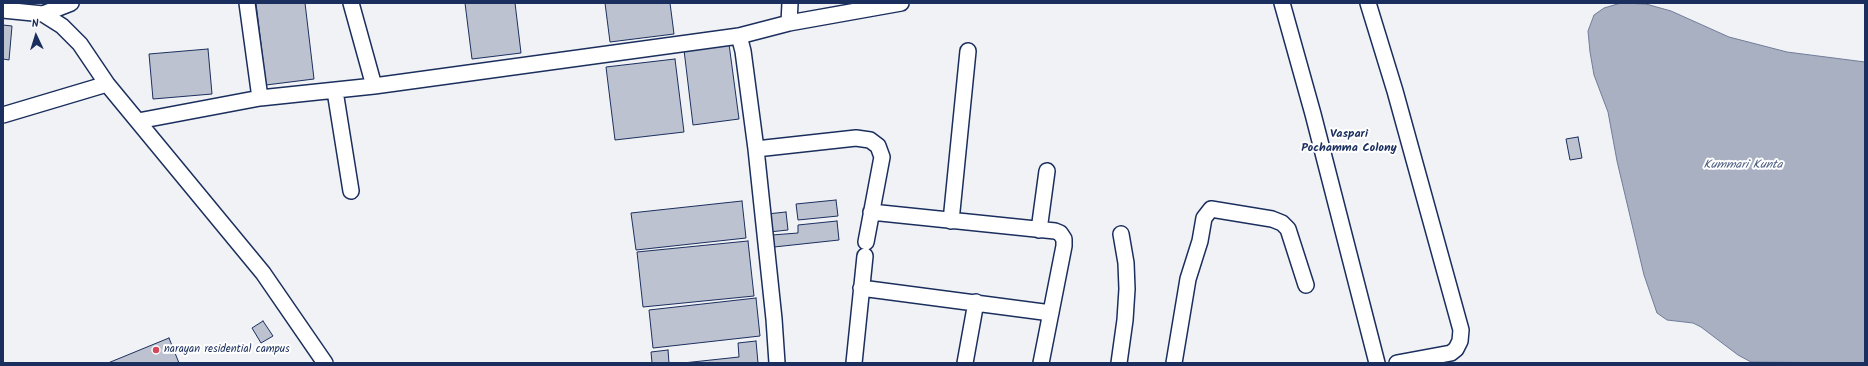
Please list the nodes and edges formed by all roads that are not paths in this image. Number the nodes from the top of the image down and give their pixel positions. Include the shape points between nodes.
1 (71, 3) edge
2 (247, 3) edge
3 (351, 3) edge
4 (790, 3) edge
5 (901, 3) edge
6 (1282, 3) edge
7 (1368, 3) edge
8 (3, 10) edge
9 (43, 14) junction
10 (789, 22) junction
11 (739, 36) junction
12 (968, 51) dead end
13 (107, 84) junction
14 (374, 86) junction
15 (335, 91) junction
16 (260, 98) junction
17 (3, 115) edge
18 (138, 121) junction
19 (756, 149) junction
20 (1047, 171) dead end
21 (351, 191) dead end
22 (871, 212) junction
23 (951, 220) junction
24 (1039, 230) junction
25 (1121, 234) dead end
26 (1306, 285) dead end
27 (861, 288) junction
28 (976, 302) junction
29 (1051, 313) junction
30 (325, 363) edge
31 (777, 363) edge
32 (857, 363) edge
33 (965, 363) edge
34 (1041, 363) edge
35 (1119, 363) edge
36 (1174, 363) edge
37 (1377, 363) edge
38 (1397, 363) edge

1 - 9 street
2 - 16 street
3 - 14 street
4 - 10 street
5 - 10 street
6 - 37 street
7 - 38 street via 1395,90 1461,330 1460,341 1451,353
8 - 9 street
9 - 13 street via 62,26 80,44
10 - 11 street
11 - 14 street
11 - 19 street
12 - 23 street
13 - 17 street
13 - 18 street
14 - 15 street
15 - 16 street
15 - 21 street
16 - 18 street
18 - 30 street via 263,273
19 - 22 street via 856,138 870,140 878,146 882,156
19 - 31 street
20 - 24 street
22 - 23 street
22 - 27 street
23 - 24 street
24 - 29 street via 1060,233 1064,239
25 - 35 street via 1127,289
26 - 36 street via 1288,229 1282,224 1272,219 1211,209 1204,218 1188,279
27 - 28 street
27 - 32 street
28 - 29 street
28 - 33 street
29 - 34 street

